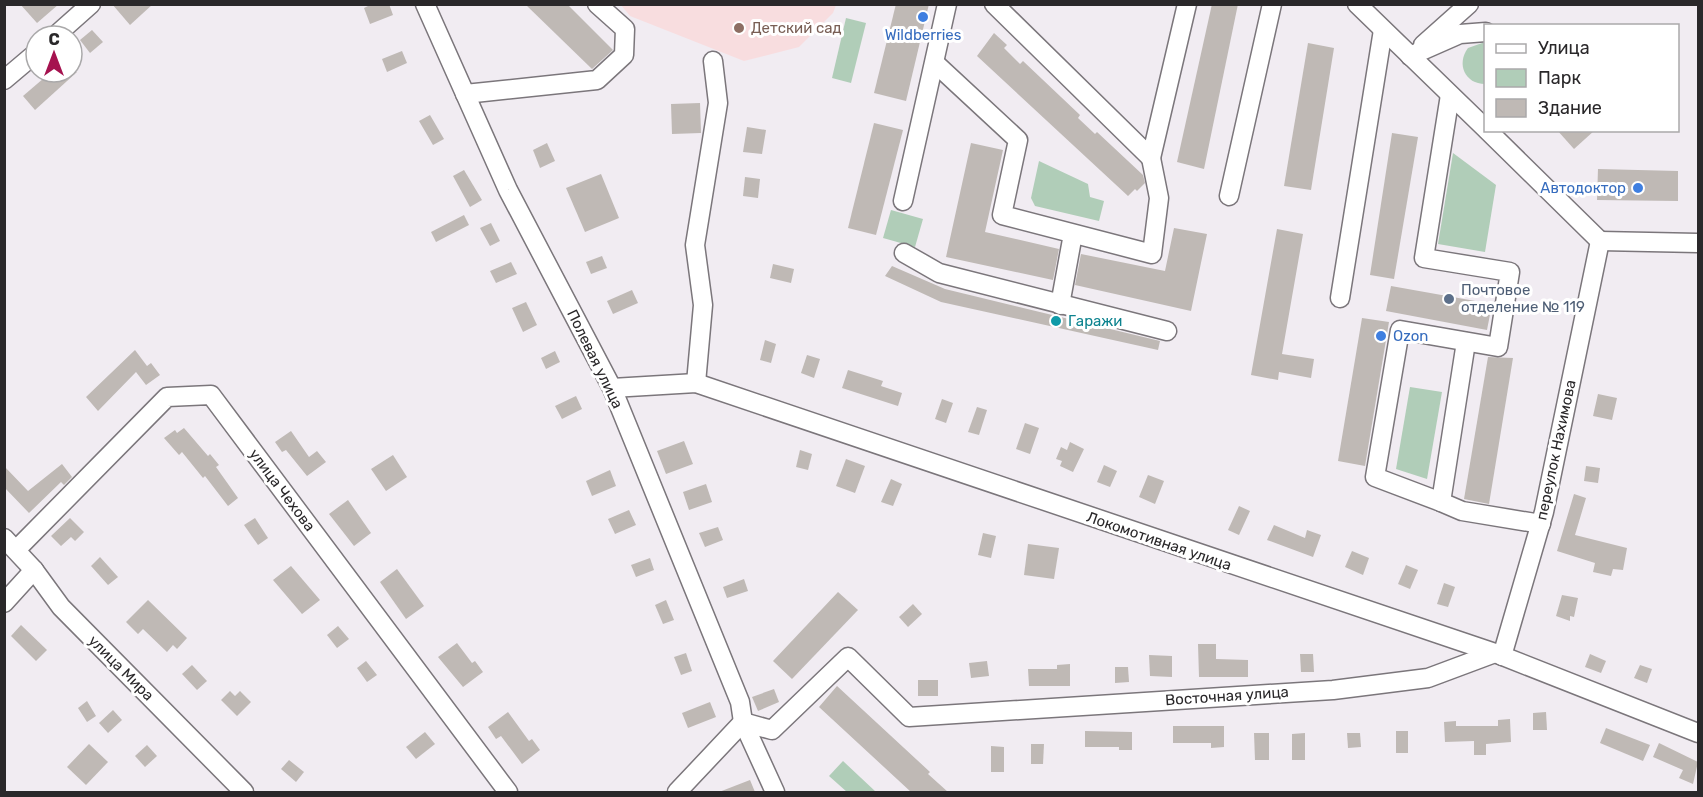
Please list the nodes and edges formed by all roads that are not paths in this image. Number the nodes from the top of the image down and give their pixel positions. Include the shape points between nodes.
1 (92, 4) edge
2 (425, 4) edge
3 (597, 4) edge
4 (947, 4) edge
5 (994, 4) edge
6 (1187, 4) edge
7 (1272, 4) edge
8 (1357, 4) edge
9 (1469, 4) edge
10 (69, 24) edge
11 (1383, 30) junction
12 (1484, 32) edge
13 (1410, 56) junction
14 (713, 61) dead end
15 (24, 63) edge
16 (936, 64) junction
17 (4, 80) edge
18 (465, 94) junction
19 (1450, 95) junction
20 (1484, 123) edge
21 (1493, 132) edge
22 (1151, 158) junction
23 (1229, 196) dead end
24 (903, 201) dead end
25 (1073, 234) junction
26 (1600, 241) junction
27 (1698, 243) edge
28 (904, 253) dead end
29 (1340, 298) dead end
30 (1060, 305) junction
31 (1167, 331) dead end
32 (1466, 342) junction
33 (696, 383) junction
34 (612, 388) junction
35 (1441, 501) junction
36 (1541, 524) junction
37 (10, 544) edge
38 (34, 570) junction
39 (4, 603) edge
40 (1498, 655) junction
41 (743, 722) junction
42 (1698, 733) edge
43 (244, 792) edge
44 (508, 792) edge
45 (677, 792) edge
46 (775, 792) edge

1 - 10 street
2 - 18 street, Полевая улица
3 - 18 street via 625,29 624,55 597,80
4 - 16 street
5 - 22 street
6 - 22 street
7 - 23 street
8 - 11 street
9 - 13 street
11 - 13 street
11 - 29 street
12 - 13 street via 1460,34
13 - 19 street
14 - 33 street via 718,103 695,245 703,305
15 - 17 street
16 - 24 street
16 - 25 street via 1018,140 1002,215
18 - 34 street, Полевая улица via 508,190
19 - 20 street
19 - 32 street via 1424,258 1510,272 1498,347
21 - 26 street
22 - 25 street via 1159,198 1152,254
25 - 30 street
26 - 27 street
26 - 36 street, переулок Нахимова
28 - 30 street via 939,273
30 - 31 street
32 - 35 street
32 - 35 street via 1400,330 1375,477
33 - 34 street, Локомотивная улица
33 - 40 street, Локомотивная улица
34 - 41 street, Полевая улица via 740,702
35 - 36 street via 1462,511
36 - 40 street, переулок Нахимова
37 - 38 street, улица Мира
37 - 44 street, улица Чехова via 167,397 211,395
38 - 39 street
38 - 43 street, улица Мира via 61,608
40 - 41 street, Восточная улица via 1428,678 1333,690 909,717 848,657 772,730
40 - 42 street, Локомотивная улица
41 - 45 street
41 - 46 street, Полевая улица

